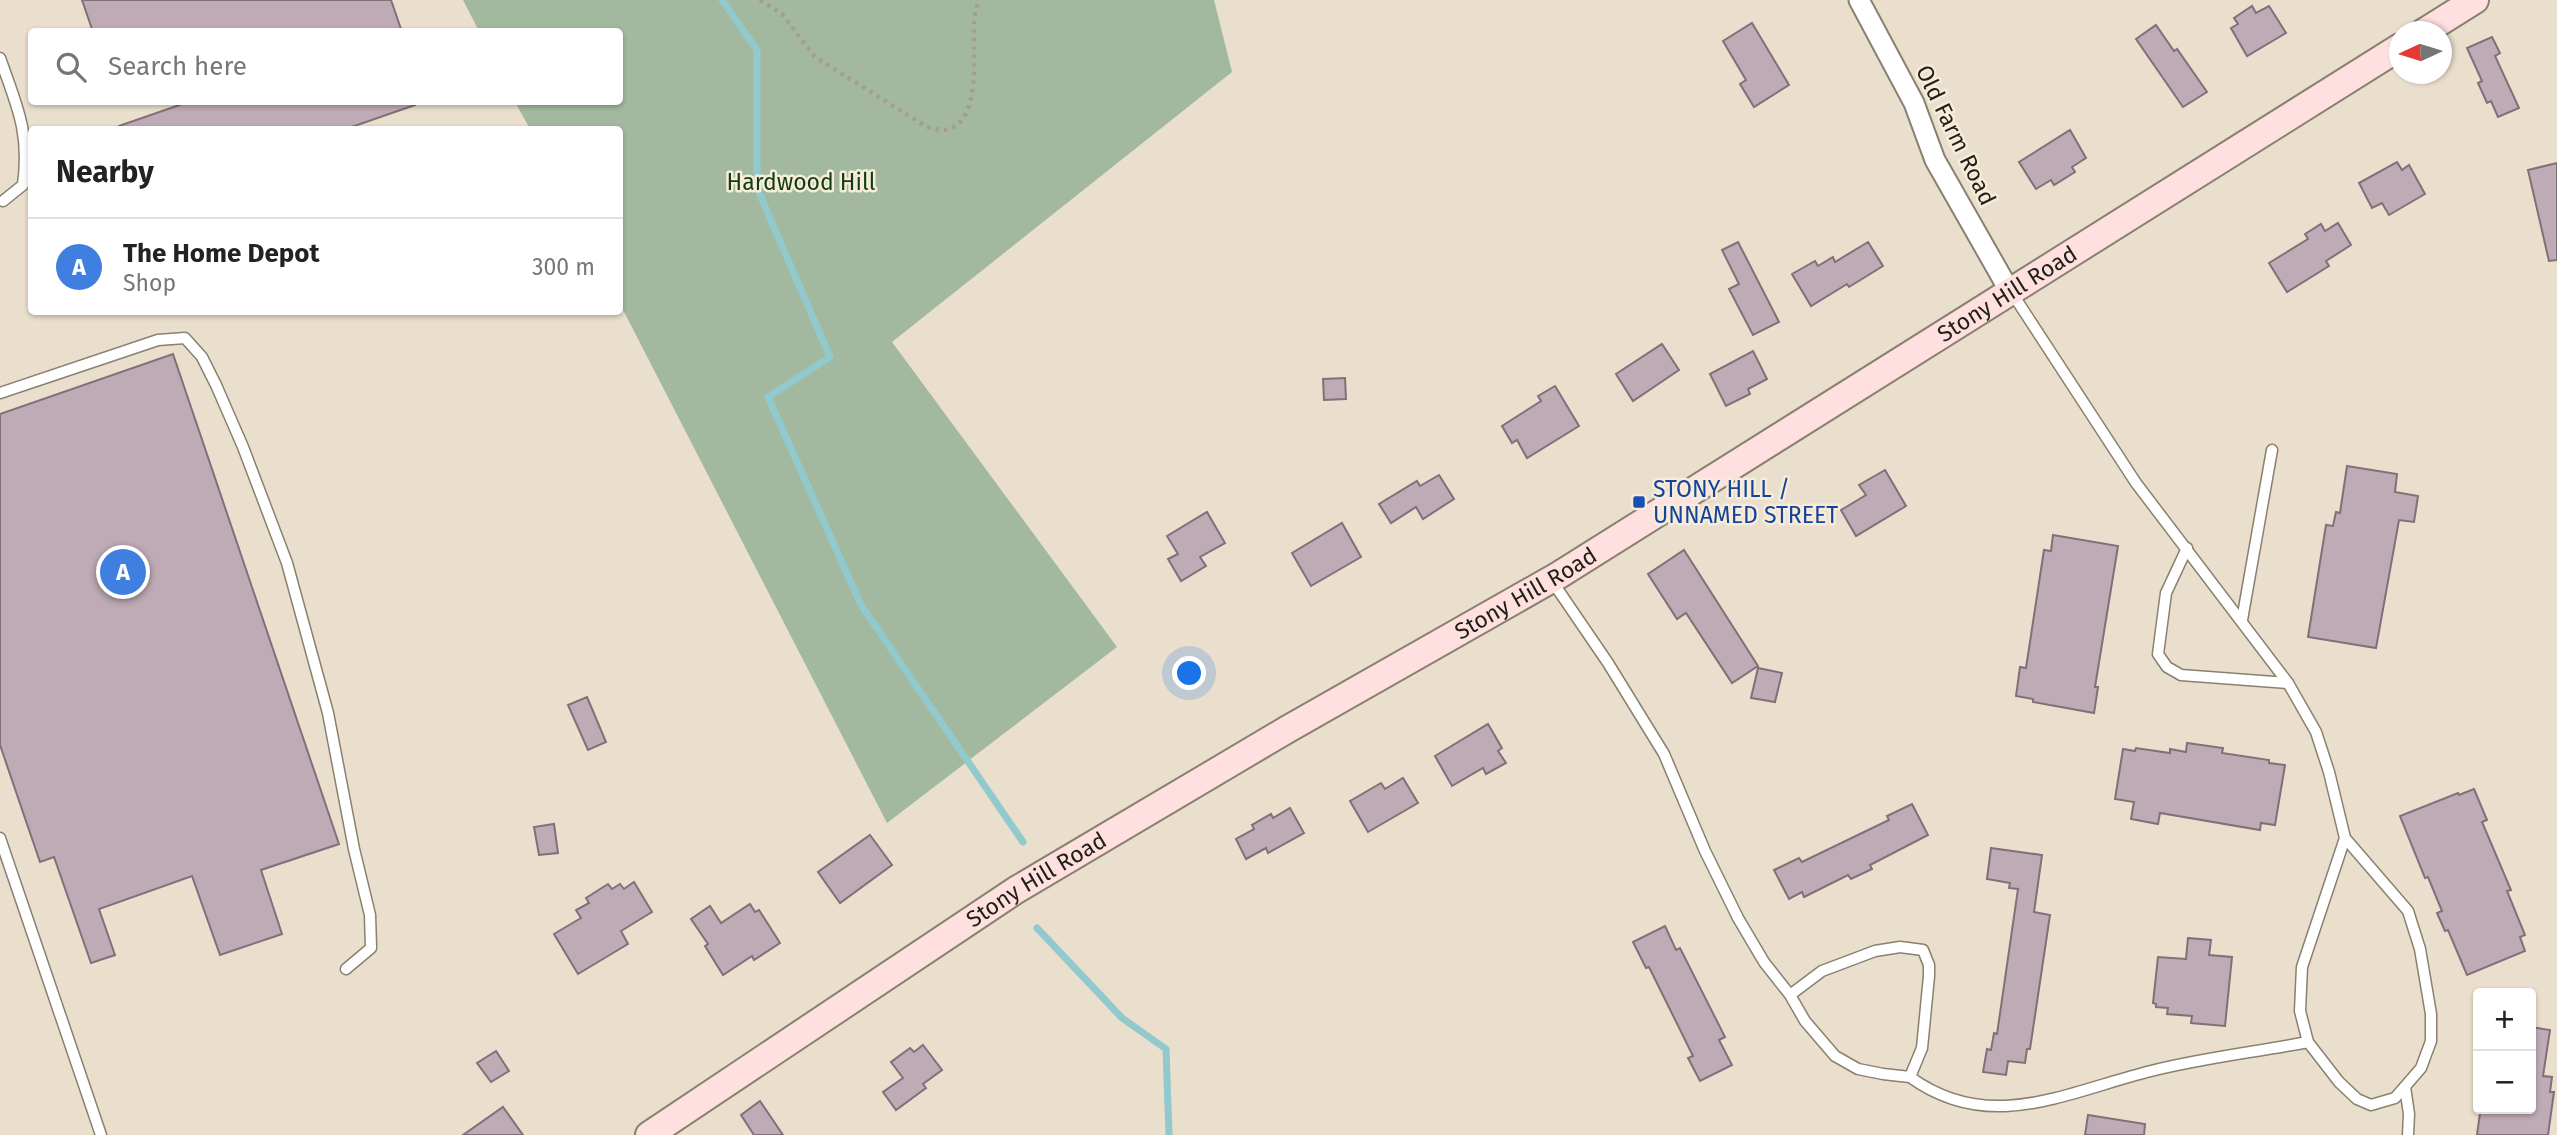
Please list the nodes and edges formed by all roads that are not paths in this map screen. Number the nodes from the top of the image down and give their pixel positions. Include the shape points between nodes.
1 (1859, 0) edge
2 (2475, 0) edge
3 (2442, 21) edge
4 (2389, 53) edge
5 (0, 58) edge
6 (3, 201) dead end
7 (2010, 290) junction
8 (0, 393) edge
9 (2272, 450) dead end
10 (2187, 548) junction
11 (1550, 579) junction
12 (2242, 620) junction
13 (2288, 683) junction
14 (0, 838) edge
15 (2345, 838) junction
16 (346, 969) dead end
17 (1790, 995) junction
18 (2308, 1042) junction
19 (1910, 1077) junction
20 (2405, 1087) junction
21 (101, 1135) edge
22 (649, 1135) edge
23 (2408, 1135) edge

1 - 7 street, Old Farm Road via 1913,103 1936,160
2 - 3 main road
4 - 7 main road, Stony Hill Road
5 - 6 lane via 24,125 26,157 23,185
7 - 10 lane via 2136,483
7 - 11 main road, Stony Hill Road
8 - 16 lane via 158,340 185,338 202,358 243,447 287,563 328,713 370,915 370,948
9 - 12 lane
10 - 12 lane
10 - 13 lane via 2166,593 2158,654 2167,667 2181,675
11 - 17 lane via 1664,754 1738,918
11 - 22 main road, Stony Hill Road via 1016,890
12 - 13 lane
13 - 15 lane via 2316,732
14 - 21 lane
15 - 18 lane via 2302,967 2300,1011
15 - 20 lane via 2408,911 2420,949 2431,1041 2421,1068
17 - 19 lane via 1835,1056 1858,1069
17 - 19 lane via 1822,971 1875,951 1923,950 1930,976 1922,1048
18 - 19 lane via 2151,1071 2011,1111 1942,1099
18 - 20 lane via 2339,1082 2371,1105 2395,1098
20 - 23 lane

